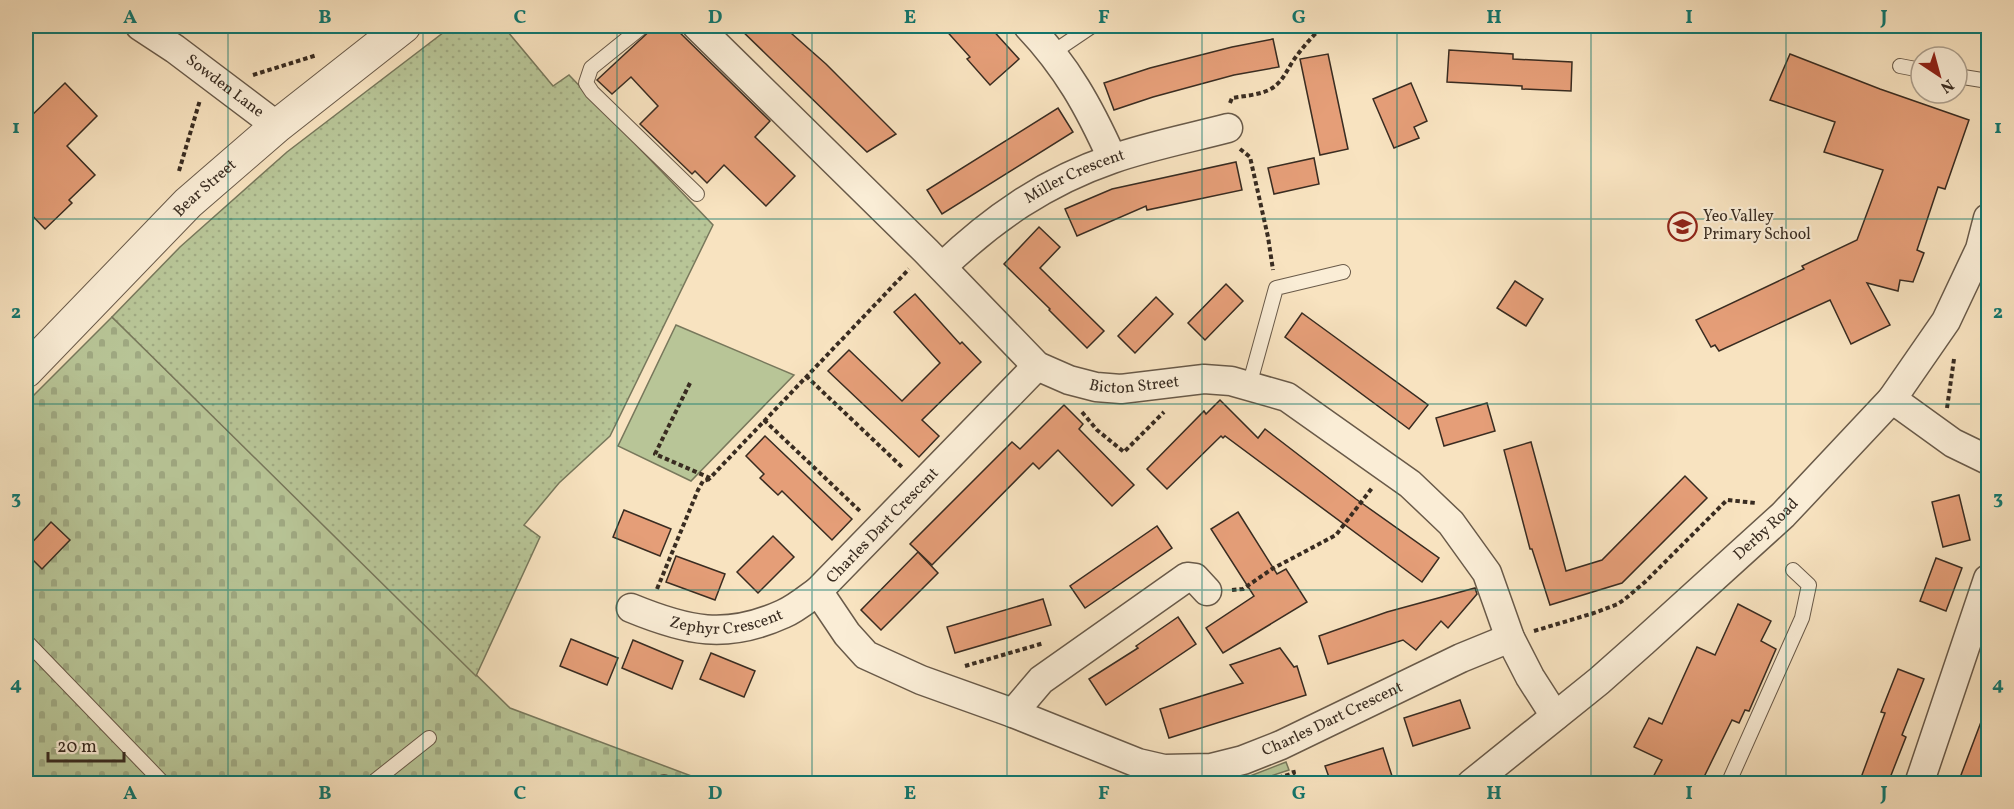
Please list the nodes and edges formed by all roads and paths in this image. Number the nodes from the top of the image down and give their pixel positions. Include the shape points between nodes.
1 (140, 26) edge
2 (404, 26) edge
3 (643, 26) edge
4 (697, 26) edge
5 (1028, 26) edge
6 (1092, 26) edge
7 (1324, 26) edge
8 (1052, 53) junction
9 (321, 54) dead end
10 (1900, 66) dead end
11 (1909, 68) edge
12 (1969, 78) edge
13 (215, 79) junction
14 (1989, 81) edge
15 (277, 126) junction
16 (1231, 129) junction
17 (1112, 158) junction
18 (179, 174) dead end
19 (697, 194) dead end
20 (1989, 218) edge
21 (1984, 250) edge
22 (934, 259) junction
23 (1343, 272) dead end
24 (1276, 288) junction
25 (1946, 321) junction
26 (1037, 366) junction
27 (26, 371) edge
28 (806, 376) junction
29 (690, 383) dead end
30 (1249, 387) junction
31 (1892, 399) junction
32 (764, 420) junction
33 (1944, 436) junction
34 (1989, 460) edge
35 (1387, 468) junction
36 (710, 478) junction
37 (921, 487) junction
38 (1791, 506) junction
39 (878, 530) junction
40 (1792, 570) dead end
41 (1989, 579) edge
42 (818, 591) junction
43 (1207, 591) joint
44 (639, 611) joint
45 (1510, 638) junction
46 (26, 641) edge
47 (1052, 641) dead end
48 (921, 680) junction
49 (1013, 713) junction
50 (1555, 716) junction
51 (429, 738) dead end
52 (164, 783) edge
53 (371, 783) edge
54 (1471, 783) edge
55 (1728, 783) edge
56 (1919, 783) edge

1 - 13 street, Sowden Lane
2 - 15 street, Bear Street
3 - 19 lane via 591,68 586,83
4 - 22 street, Bicton Street
5 - 8 street
6 - 8 lane
7 - 16 path via 1276,85 1260,93 1232,98
8 - 17 street via 1093,115
9 - 13 path
10 - 11 lane
12 - 14 lane
13 - 15 street, Sowden Lane
13 - 18 path
15 - 27 street, Bear Street via 188,203
16 - 17 street, Miller Crescent
16 - 24 path via 1250,157
17 - 22 street, Miller Crescent via 1018,204
20 - 21 street, Derby Road
21 - 25 street, Derby Road
22 - 26 street, Bicton Street
22 - 28 path
23 - 24 lane
24 - 30 lane
25 - 31 street, Derby Road
25 - 33 path via 1956,348
26 - 30 street, Bicton Street via 1096,387 1121,389 1204,379
26 - 37 street, Charles Dart Crescent
28 - 32 path
28 - 37 path
29 - 36 path via 655,454
30 - 35 street, Bicton Street via 1287,397
31 - 33 street
31 - 38 street, Derby Road
32 - 36 path
32 - 39 path
33 - 34 street
35 - 43 path via 1336,535 1243,589 1219,592 1212,598
35 - 45 street, Bicton Street via 1451,523 1475,554 1487,573
36 - 44 path via 698,490
37 - 39 street, Charles Dart Crescent
38 - 45 path via 1727,500 1646,582 1617,604
38 - 50 street, Derby Road via 1643,642
39 - 42 street, Charles Dart Crescent
40 - 55 lane via 1809,585 1802,618
41 - 56 street
42 - 44 street, Zephyr Crescent via 785,614 721,631 677,625
42 - 48 street, Charles Dart Crescent via 866,655
43 - 49 street via 1195,578 1187,577 1041,680
45 - 49 street, Charles Dart Crescent via 1281,745 1211,768 1164,769 1138,764
45 - 50 street, Bicton Street
46 - 52 lane
47 - 48 path
48 - 49 street, Charles Dart Crescent
50 - 54 street, Derby Road
51 - 53 lane

